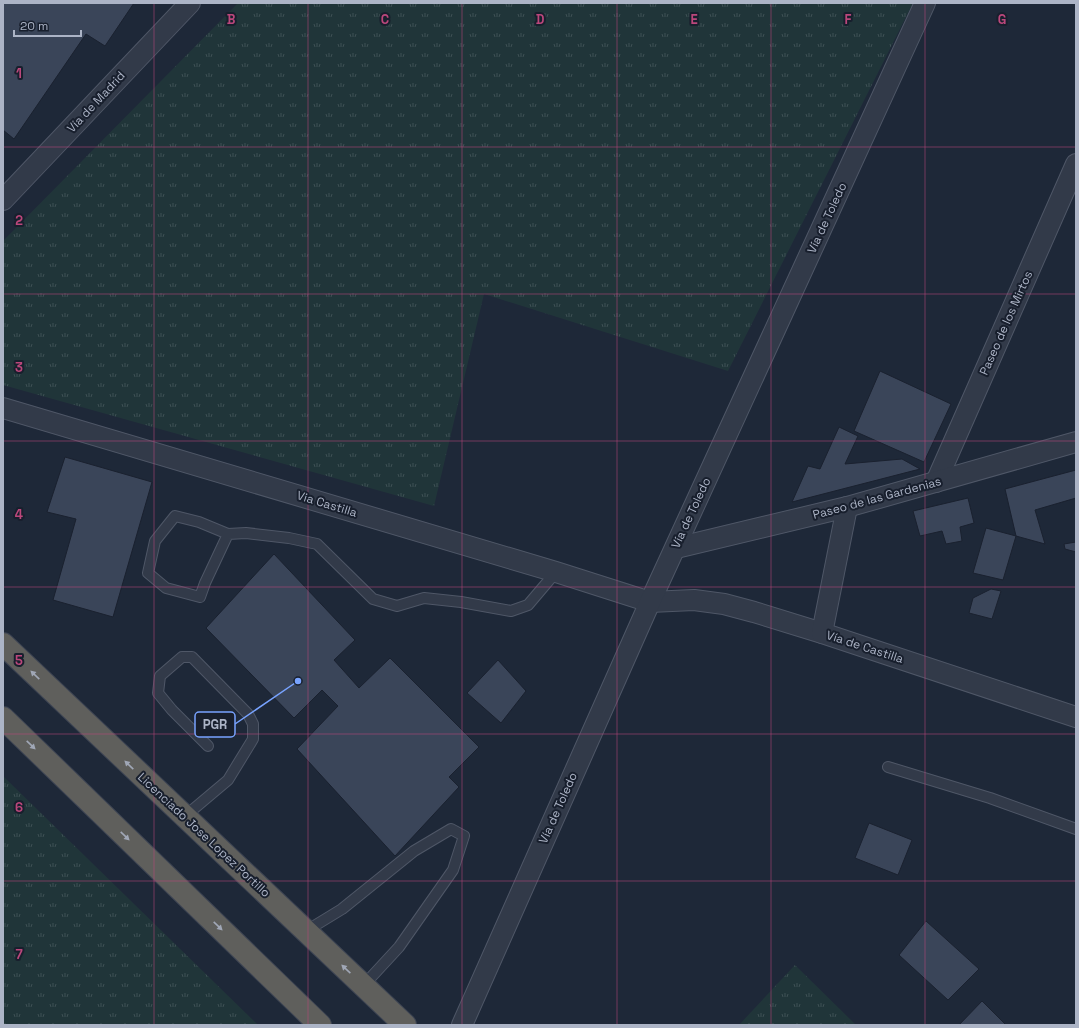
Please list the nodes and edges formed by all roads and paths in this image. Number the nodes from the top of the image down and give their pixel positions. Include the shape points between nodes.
1 (190, 3) edge
2 (926, 3) edge
3 (1076, 164) edge
4 (3, 200) edge
5 (3, 408) edge
6 (1076, 442) edge
7 (936, 482) junction
8 (847, 507) junction
9 (228, 534) junction
10 (676, 548) junction
11 (556, 572) junction
12 (650, 602) junction
13 (822, 633) junction
14 (3, 644) edge
15 (1076, 717) edge
16 (3, 718) edge
17 (208, 746) dead end
18 (888, 767) dead end
19 (184, 817) junction
20 (1076, 829) edge
21 (306, 932) junction
22 (363, 986) junction
23 (320, 1025) edge
24 (405, 1025) edge
25 (462, 1025) edge

1 - 4 street, Vía de Madrid
2 - 10 street, Vía de Toledo
3 - 7 street, Paseo de los Mirtos
5 - 11 street, Via Castilla
6 - 7 street, Paseo de las Gardenias
7 - 8 street, Paseo de las Gardenias
8 - 10 street, Paseo de las Gardenias
8 - 13 street
9 - 9 lane via 204,583 200,597 166,588 148,573 155,541 175,516 199,522
9 - 11 lane via 246,533 317,544 373,599 397,606 424,598 511,611 528,605
10 - 12 street, Vía de Toledo
11 - 12 street, Via Castilla
12 - 13 street, Vía de Castilla via 694,600 724,604
12 - 25 street, Vía de Toledo
13 - 15 street, Vía de Castilla
19 -> 14 highway, Licenciado Jose Lopez Portillo
16 -> 23 highway
17 - 19 lane via 158,693 160,676 182,657 192,657 248,714 253,724 253,739 228,780
18 - 20 lane via 990,798
19 - 21 highway, Licenciado Jose Lopez Portillo
22 -> 21 highway, Licenciado Jose Lopez Portillo
21 - 22 lane via 342,908 414,851 451,829 464,836 453,870 399,947
22 - 24 highway, Licenciado Jose Lopez Portillo

